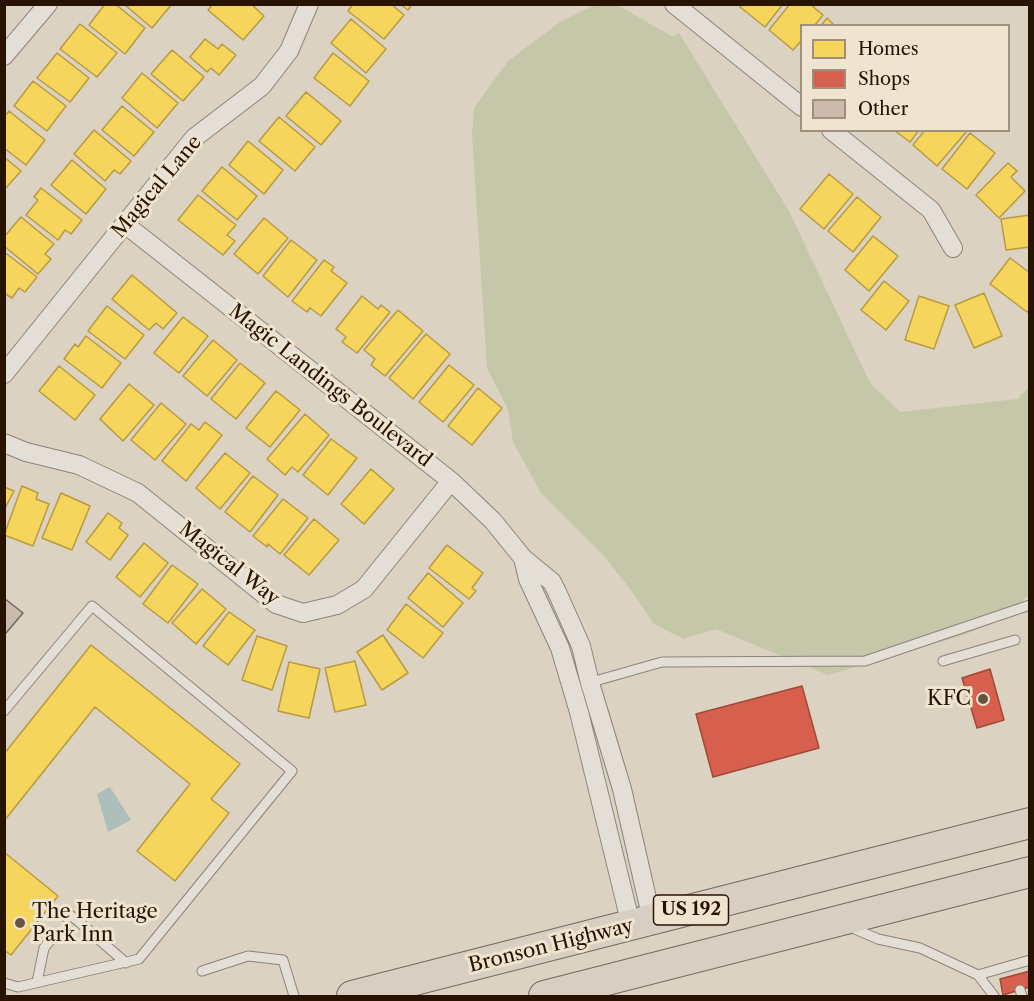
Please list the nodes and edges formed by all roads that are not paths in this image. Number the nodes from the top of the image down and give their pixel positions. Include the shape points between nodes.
1 (48, 4) edge
2 (309, 4) edge
3 (674, 4) edge
4 (4, 56) edge
5 (800, 106) edge
6 (834, 132) edge
7 (126, 225) junction
8 (953, 248) dead end
9 (4, 374) edge
10 (4, 443) edge
11 (450, 481) junction
12 (523, 558) junction
13 (1029, 605) edge
14 (1015, 640) dead end
15 (943, 661) dead end
16 (590, 683) junction
17 (572, 688) junction
18 (4, 711) edge
19 (1029, 823) edge
20 (1029, 872) edge
21 (67, 918) dead end
22 (642, 922) junction
23 (838, 922) junction
24 (54, 936) dead end
25 (1029, 960) edge
26 (126, 963) junction
27 (1013, 965) junction
28 (201, 971) dead end
29 (978, 975) junction
30 (1016, 975) dead end
31 (37, 982) junction
32 (5, 983) edge
33 (19, 992) edge
34 (294, 996) edge
35 (352, 996) edge
36 (544, 996) edge
37 (994, 996) edge

1 - 4 street
2 - 7 street, Magical Lane via 290,51 262,86 194,138
3 - 5 street
6 - 8 street via 931,210
7 - 9 street, Magical Lane
7 - 11 street, Magic Landings Boulevard
10 - 11 street, Magical Way via 79,465 138,493 276,604 303,613 337,605 364,589
11 - 12 street, Magic Landings Boulevard via 493,521
12 - 16 street, Magic Landings Boulevard via 552,582 581,646
12 - 17 street, Magic Landings Boulevard
13 - 16 lane via 866,661 663,662
14 - 15 lane
16 - 17 lane
16 - 22 street, Magic Landings Boulevard via 622,789
17 - 22 street, Magic Landings Boulevard
18 - 26 lane via 92,606 292,771 139,959
19 - 22 highway, Bronson Highway / US 192
20 - 23 highway, US 192
21 - 26 lane via 70,915 78,921
22 - 35 highway, Bronson Highway / US 192
23 - 29 lane via 878,939 920,948
23 - 36 highway, US 192
24 - 31 lane via 44,948
25 - 27 lane
26 - 31 lane
27 - 29 lane
27 - 30 lane
28 - 34 lane via 248,956 283,960
29 - 37 lane
31 - 33 lane
32 - 33 lane

